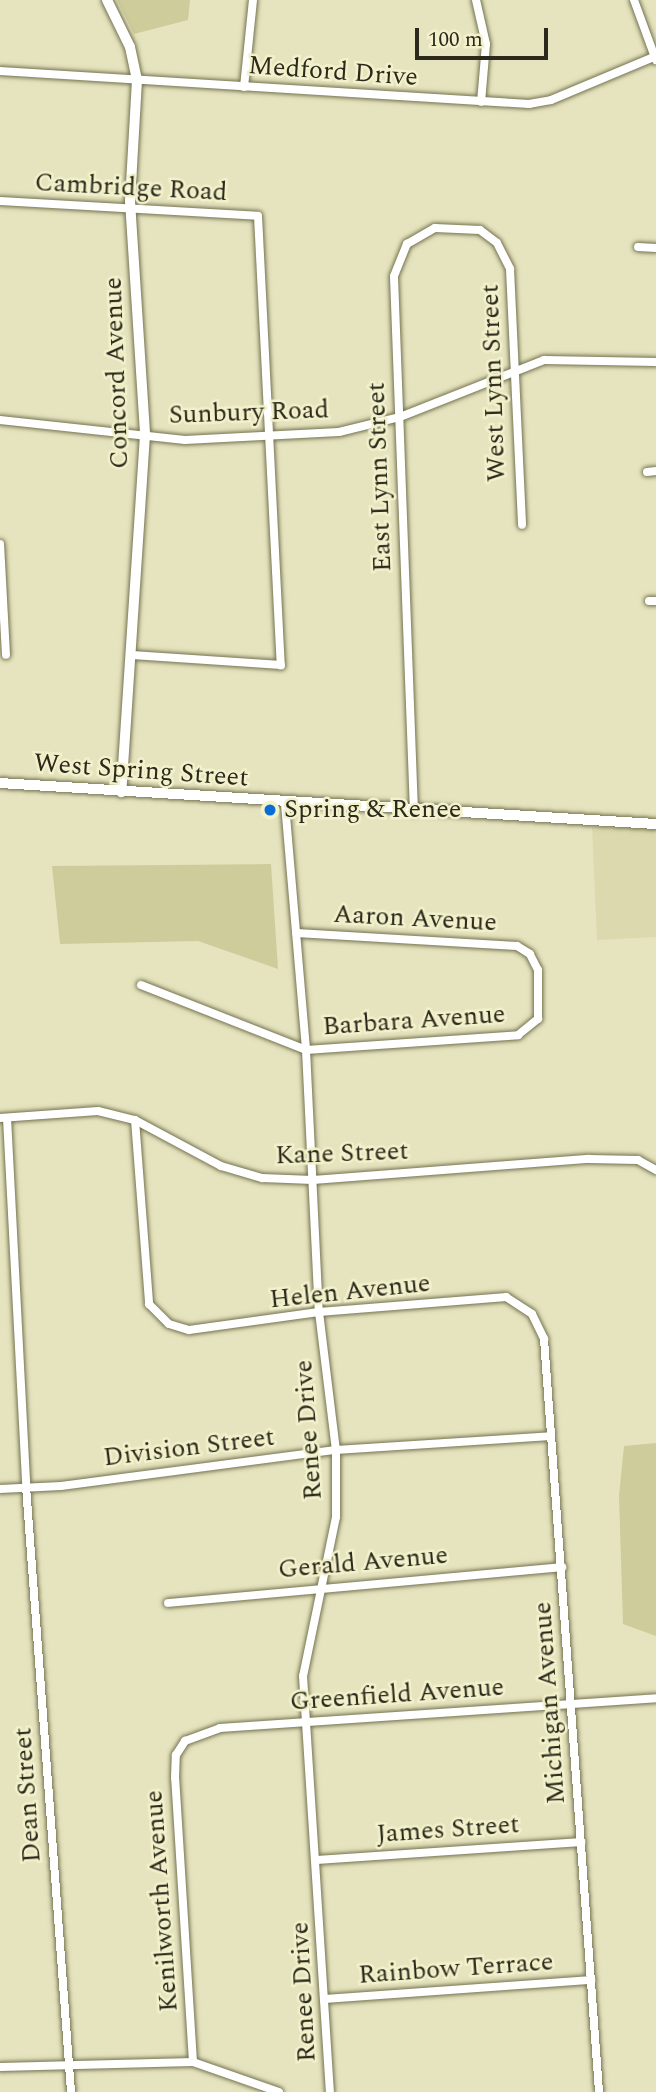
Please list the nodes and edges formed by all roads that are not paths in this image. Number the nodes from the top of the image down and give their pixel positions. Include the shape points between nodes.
1 (107, 0) edge
2 (253, 0) edge
3 (476, 0) edge
4 (634, 0) edge
5 (655, 58) edge
6 (0, 71) edge
7 (137, 80) junction
8 (244, 87) junction
9 (481, 102) junction
10 (0, 201) edge
11 (130, 212) junction
12 (497, 243) joint
13 (638, 247) dead end
14 (656, 248) edge
15 (656, 362) edge
16 (514, 370) junction
17 (400, 417) junction
18 (0, 420) edge
19 (145, 435) junction
20 (270, 435) junction
21 (522, 525) dead end
22 (0, 544) edge
23 (6, 655) dead end
24 (132, 655) junction
25 (0, 783) edge
26 (121, 792) junction
27 (285, 804) junction
28 (414, 812) junction
29 (656, 824) edge
30 (296, 933) junction
31 (141, 985) dead end
32 (533, 1026) joint
33 (306, 1050) junction
34 (3, 1118) edge
35 (135, 1120) junction
36 (656, 1170) edge
37 (313, 1181) junction
38 (319, 1312) junction
39 (532, 1314) joint
40 (551, 1436) junction
41 (336, 1450) junction
42 (26, 1486) junction
43 (0, 1489) edge
44 (562, 1567) junction
45 (323, 1586) junction
46 (168, 1603) dead end
47 (656, 1698) edge
48 (572, 1704) junction
49 (307, 1722) junction
50 (185, 1741) joint
51 (581, 1842) junction
52 (317, 1860) junction
53 (591, 1980) junction
54 (325, 1999) junction
55 (193, 2062) junction
56 (69, 2063) junction
57 (0, 2067) edge
58 (71, 2092) edge
59 (279, 2092) edge
60 (330, 2092) edge
61 (599, 2092) edge

1 - 7 street, Concord Avenue via 130,47
2 - 8 street
3 - 9 street via 486,44
4 - 5 street
5 - 9 street, Medford Drive via 551,100
6 - 7 street, Medford Drive
7 - 8 street, Medford Drive
7 - 11 street, Concord Avenue
8 - 9 street, Medford Drive
10 - 11 street, Cambridge Road
11 - 19 street, Concord Avenue
11 - 20 street, Cambridge Road via 258,217
12 - 16 street, West Lynn Street via 510,269
12 - 17 street, East Lynn Street via 480,230 435,228 421,233 398,258 394,276
13 - 14 street
15 - 16 street, Sunbury Road via 544,360
16 - 17 street, Sunbury Road
16 - 21 street, West Lynn Street
17 - 20 street, Sunbury Road via 360,429
17 - 28 street, East Lynn Street via 401,561
18 - 19 street, Sunbury Road
19 - 20 street, Sunbury Road via 185,440
19 - 24 street, Concord Avenue
20 - 24 street via 281,665
22 - 23 street
24 - 26 street, Concord Avenue
25 - 26 main road, West Spring Street
26 - 27 main road, West Spring Street
27 - 28 main road, West Spring Street
27 - 30 street, Renee Drive
28 - 29 main road, West Spring Street
30 - 32 street, Aaron Avenue via 517,946 530,954 538,970 540,1011
30 - 33 street, Renee Drive
31 - 33 street, Barbara Avenue
32 - 33 street, Barbara Avenue via 510,1036
33 - 37 street, Renee Drive
34 - 35 street, Kane Street via 98,1111
34 - 42 street, Dean Street
35 - 37 street, Kane Street via 221,1166 262,1178
35 - 38 street, Helen Avenue via 149,1304 169,1324 189,1330
36 - 37 street, Kane Street via 638,1160 589,1159
37 - 38 street, Renee Drive
38 - 39 street, Helen Avenue via 506,1297
38 - 41 street, Renee Drive
39 - 40 street, Michigan Avenue via 544,1339
40 - 41 street, Division Street
40 - 44 street, Michigan Avenue
41 - 42 street, Division Street via 61,1486
41 - 45 street, Renee Drive via 336,1517
42 - 43 street, Division Street
42 - 56 street, Dean Street
44 - 45 street, Gerald Avenue
44 - 48 street, Michigan Avenue
45 - 46 street, Gerald Avenue
45 - 49 street, Renee Drive via 303,1676
47 - 48 street, Greenfield Avenue
48 - 49 street, Greenfield Avenue
48 - 51 street, Michigan Avenue
49 - 50 street, Greenfield Avenue via 220,1728
49 - 52 street, Renee Drive
50 - 55 street, Kenilworth Avenue via 176,1755 175,1777
51 - 52 street, James Street
51 - 53 street, Michigan Avenue
52 - 54 street, Renee Drive
53 - 54 street, Rainbow Terrace
53 - 61 street, Michigan Avenue
54 - 60 street, Renee Drive
55 - 56 street
55 - 59 street
56 - 57 street
56 - 58 street, Dean Street

